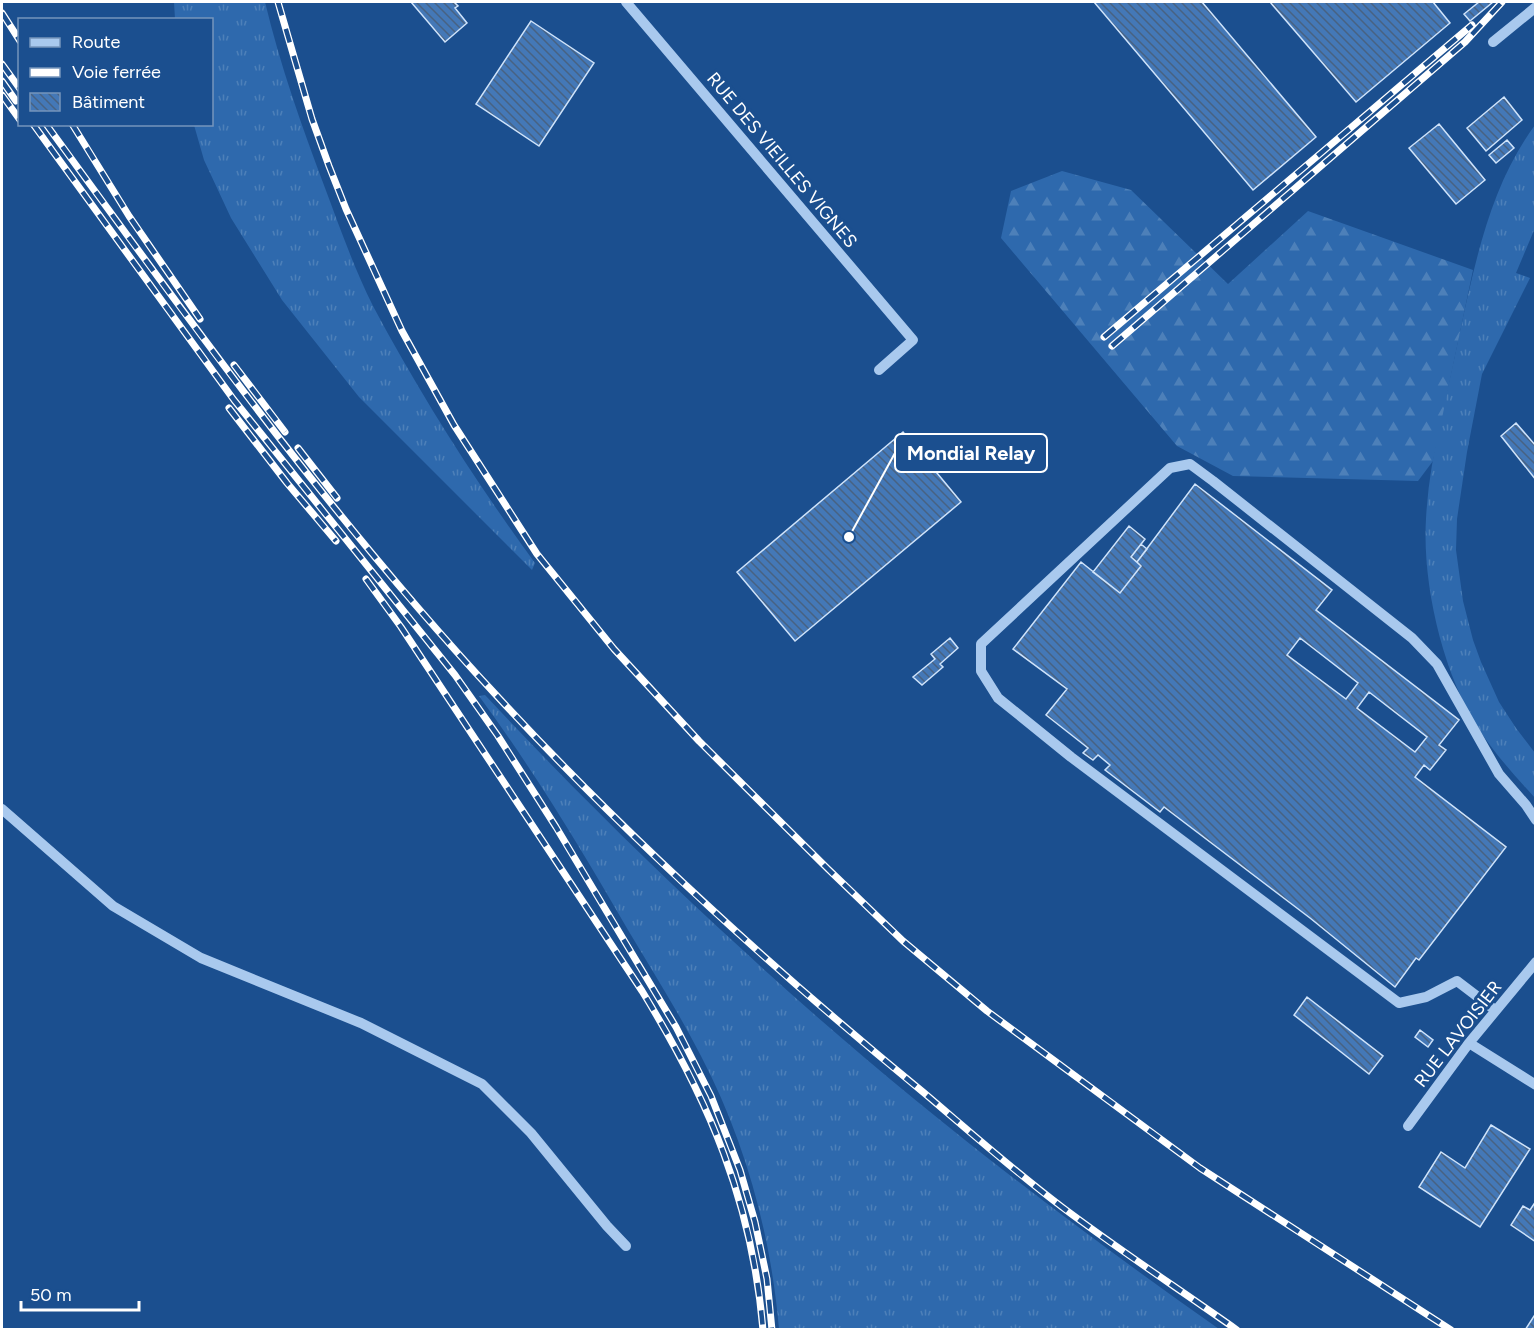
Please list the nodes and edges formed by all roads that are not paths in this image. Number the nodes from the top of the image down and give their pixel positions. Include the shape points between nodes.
1 (626, 2) edge
2 (1536, 7) edge
3 (1493, 42) dead end
4 (879, 370) dead end
5 (2, 809) edge
6 (1536, 820) edge
7 (1536, 962) edge
8 (1495, 1010) junction
9 (1469, 1042) junction
10 (1536, 1085) edge
11 (1407, 1126) dead end
12 (626, 1246) dead end

1 - 4 street, RUE DES VIEILLES VIGNES via 913,340
2 - 3 street
5 - 12 street via 113,906 201,958 361,1023 482,1084 531,1133
6 - 8 street via 1500,774 1437,664 1412,638 1190,464 1170,468 981,644 981,671 998,698 1399,1003 1426,997 1457,981
7 - 8 street, RUE LAVOISIER
8 - 9 street, RUE LAVOISIER
9 - 10 street
9 - 11 street, RUE LAVOISIER

